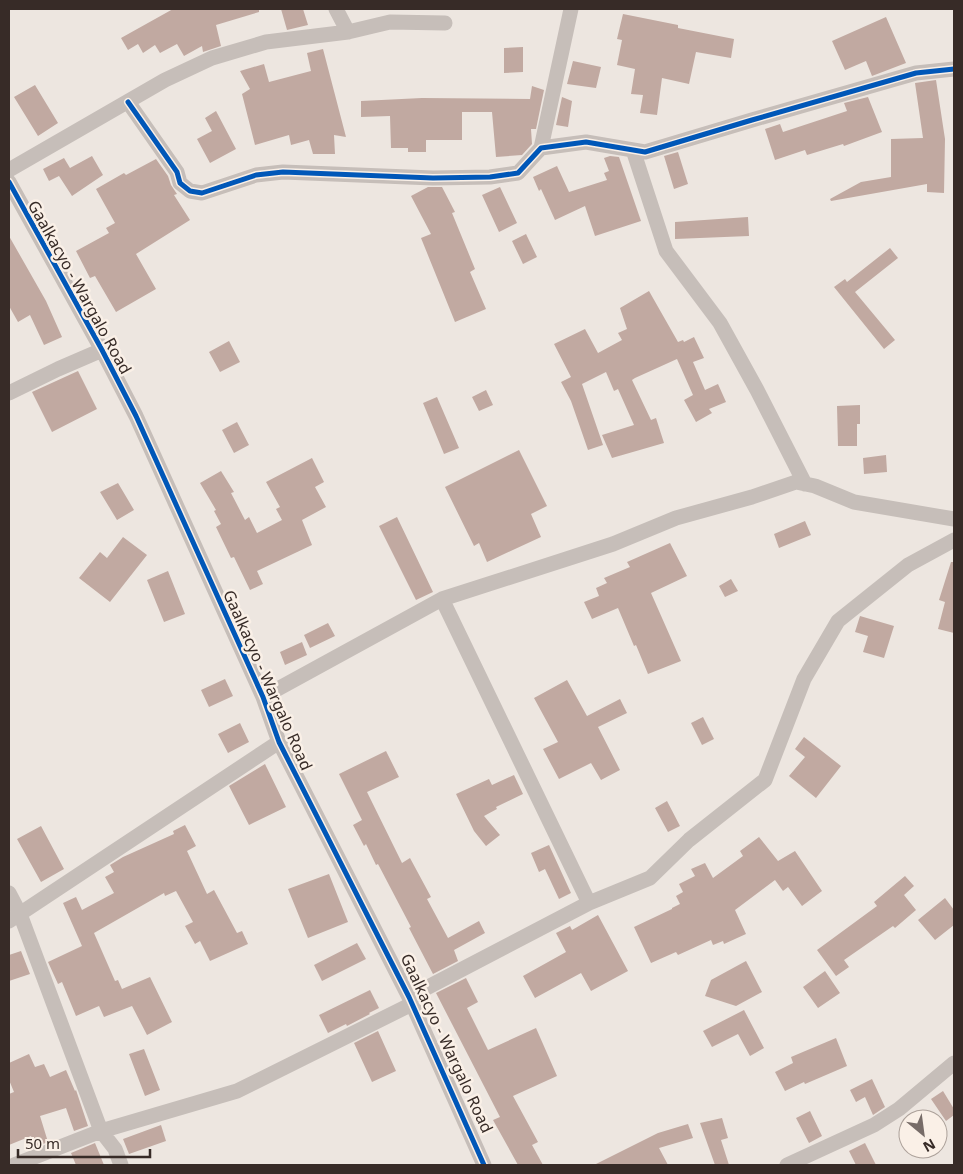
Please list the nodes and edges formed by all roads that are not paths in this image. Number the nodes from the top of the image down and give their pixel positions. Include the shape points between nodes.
1 (336, 9) edge
2 (571, 9) edge
3 (445, 23) dead end
4 (348, 32) junction
5 (954, 69) edge
6 (128, 102) junction
7 (541, 148) junction
8 (633, 150) junction
9 (9, 170) edge
10 (9, 182) edge
11 (102, 350) junction
12 (9, 392) edge
13 (805, 484) junction
14 (954, 519) edge
15 (954, 540) edge
16 (442, 599) junction
17 (263, 698) junction
18 (279, 742) junction
19 (9, 894) edge
20 (589, 903) junction
21 (14, 917) edge
22 (411, 1001) junction
23 (954, 1063) edge
24 (101, 1131) junction
25 (14, 1165) edge
26 (121, 1165) edge
27 (484, 1165) edge
28 (787, 1165) edge

1 - 4 street
2 - 7 street
3 - 4 street via 390,22
4 - 6 street via 266,42 212,58
5 - 8 street via 916,73 645,152
6 - 7 street via 177,172 180,183 202,193 256,175 283,172 490,177 518,173
6 - 9 street
7 - 8 street via 586,142
8 - 13 street via 666,251 720,323
10 - 11 street, Gaalkacyo - Wargalo Road
11 - 12 street
11 - 17 street, Gaalkacyo - Wargalo Road via 136,416
13 - 14 street via 854,502
13 - 16 street via 796,482 676,518 613,544
15 - 20 street via 908,565 838,621 804,679 765,780 689,840 650,878
16 - 17 street
16 - 20 street
17 - 18 street, Gaalkacyo - Wargalo Road
18 - 21 street
18 - 22 street, Gaalkacyo - Wargalo Road
19 - 21 street
20 - 22 street
21 - 24 street
22 - 24 street via 237,1091
22 - 27 street, Gaalkacyo - Wargalo Road
23 - 28 street via 899,1109 874,1125
24 - 25 street
24 - 26 street

